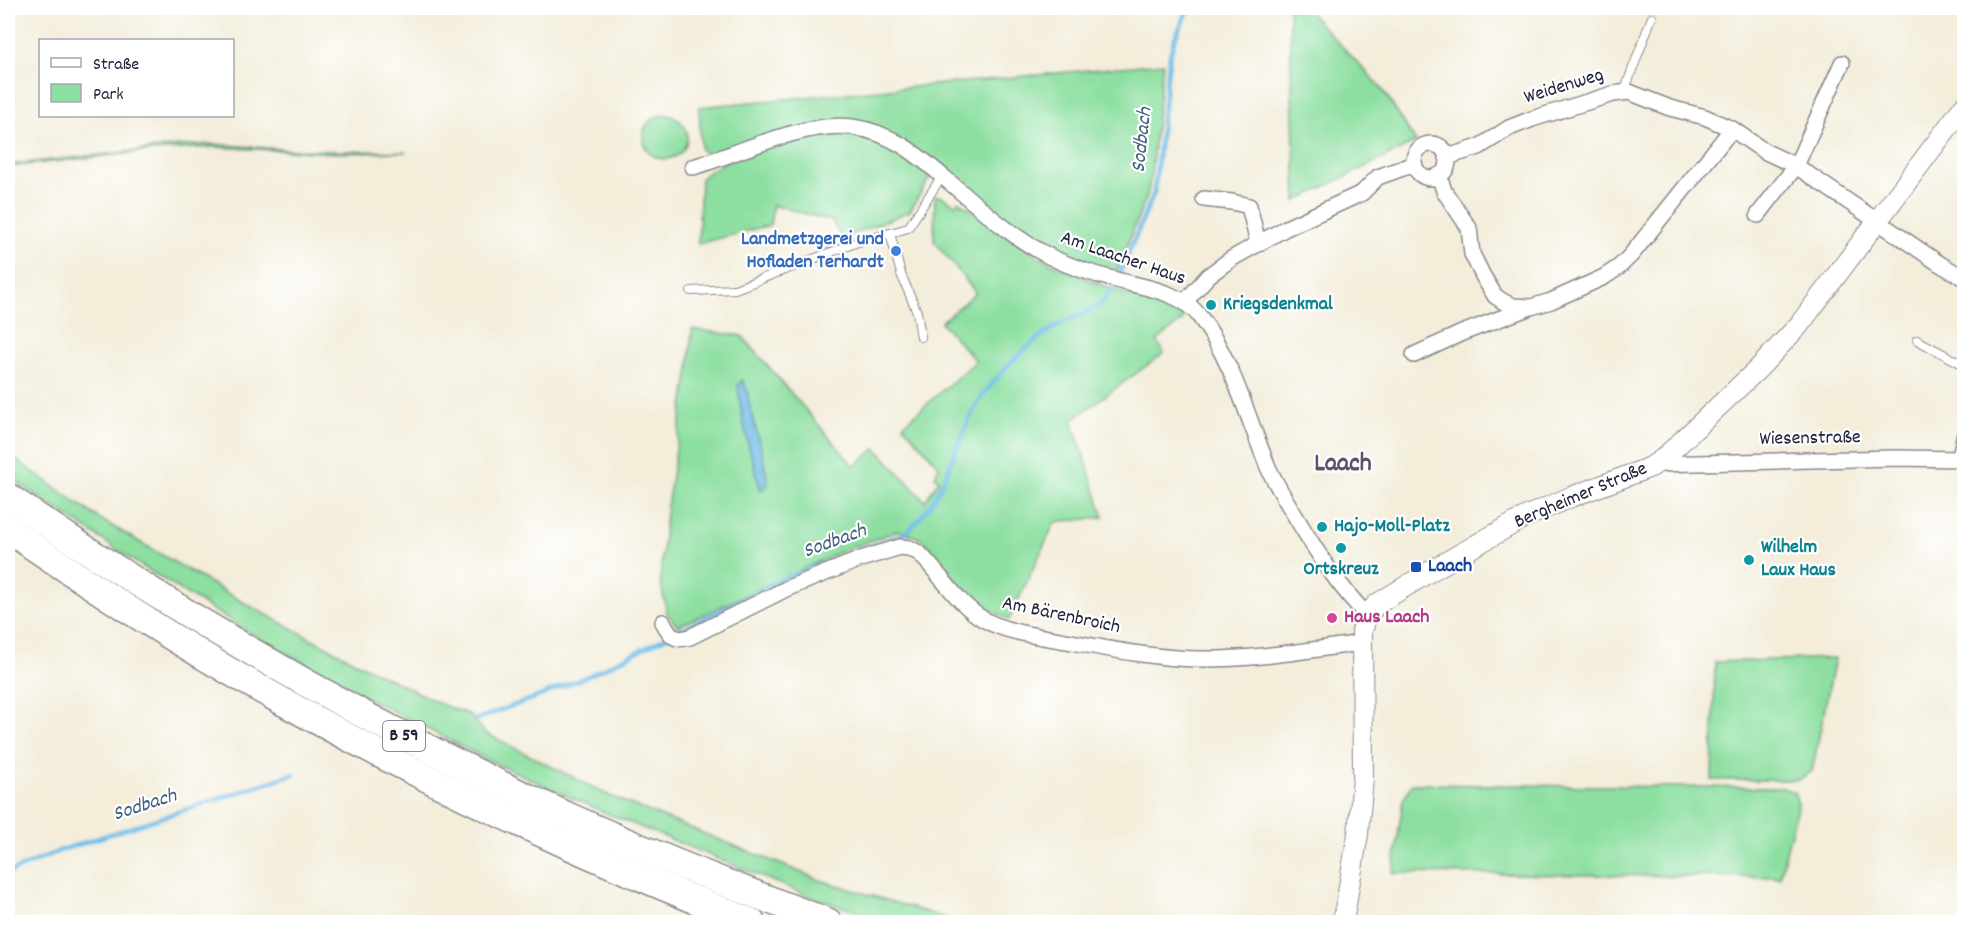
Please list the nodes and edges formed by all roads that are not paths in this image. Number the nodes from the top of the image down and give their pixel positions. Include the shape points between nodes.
1 (1652, 17) dead end
2 (1842, 63) dead end
3 (1624, 92) junction
4 (1965, 106) edge
5 (1732, 129) junction
6 (1447, 157) junction
7 (1414, 164) junction
8 (1796, 166) junction
9 (693, 167) dead end
10 (1439, 175) junction
11 (942, 176) junction
12 (1204, 199) dead end
13 (1758, 215) dead end
14 (1877, 223) junction
15 (890, 233) junction
16 (1258, 243) junction
17 (1965, 278) edge
18 (691, 291) dead end
19 (1185, 302) junction
20 (1531, 307) junction
21 (921, 337) dead end
22 (1917, 340) dead end
23 (1414, 355) dead end
24 (1965, 364) edge
25 (1965, 437) edge
26 (1962, 459) edge
27 (1656, 464) junction
28 (8, 496) edge
29 (8, 529) edge
30 (1367, 615) junction
31 (668, 630) dead end
32 (1362, 643) junction
33 (751, 922) edge
34 (828, 922) edge
35 (1343, 922) edge

1 - 3 lane
2 - 8 street
3 - 5 street, Weidenweg
3 - 6 street, Weidenweg via 1524,122 1479,147
4 - 14 street, Bergheimer Straße
5 - 8 street, Weidenweg via 1764,151
5 - 20 street via 1619,267 1577,290
6 - 7 street via 1442,148 1426,145 1415,154
6 - 10 street via 1446,168
7 - 10 street via 1424,176
7 - 16 street via 1384,174 1362,193
8 - 13 street
8 - 14 street, Weidenweg
9 - 11 street, Am Laacher Haus via 801,132 838,126 868,130 898,143
10 - 20 street via 1444,191 1469,228 1472,254 1492,292 1509,304
11 - 15 lane via 908,228
11 - 19 street, Am Laacher Haus via 1014,234 1053,258
12 - 16 street via 1249,206
14 - 17 street, Weidenweg
14 - 27 street, Bergheimer Straße via 1788,338
15 - 18 lane via 735,289
15 - 21 lane via 900,274 917,312
16 - 19 street via 1210,273
19 - 30 street, Am Laacher Haus via 1199,315 1222,353 1279,489 1329,571
20 - 23 street
22 - 24 lane
25 - 26 street
26 - 27 street, Wiesenstraße
27 - 30 street, Bergheimer Straße via 1525,518 1392,593
28 - 34 highway, B 59 via 186,613 384,726 594,827
29 - 33 highway, B 59 via 204,656 383,756 582,852
30 - 32 street
31 - 32 street, Am Bärenbroich via 679,639 690,637 801,582 903,547 919,553 978,616 1027,633 1137,654 1190,659 1234,658
32 - 35 street via 1363,778

